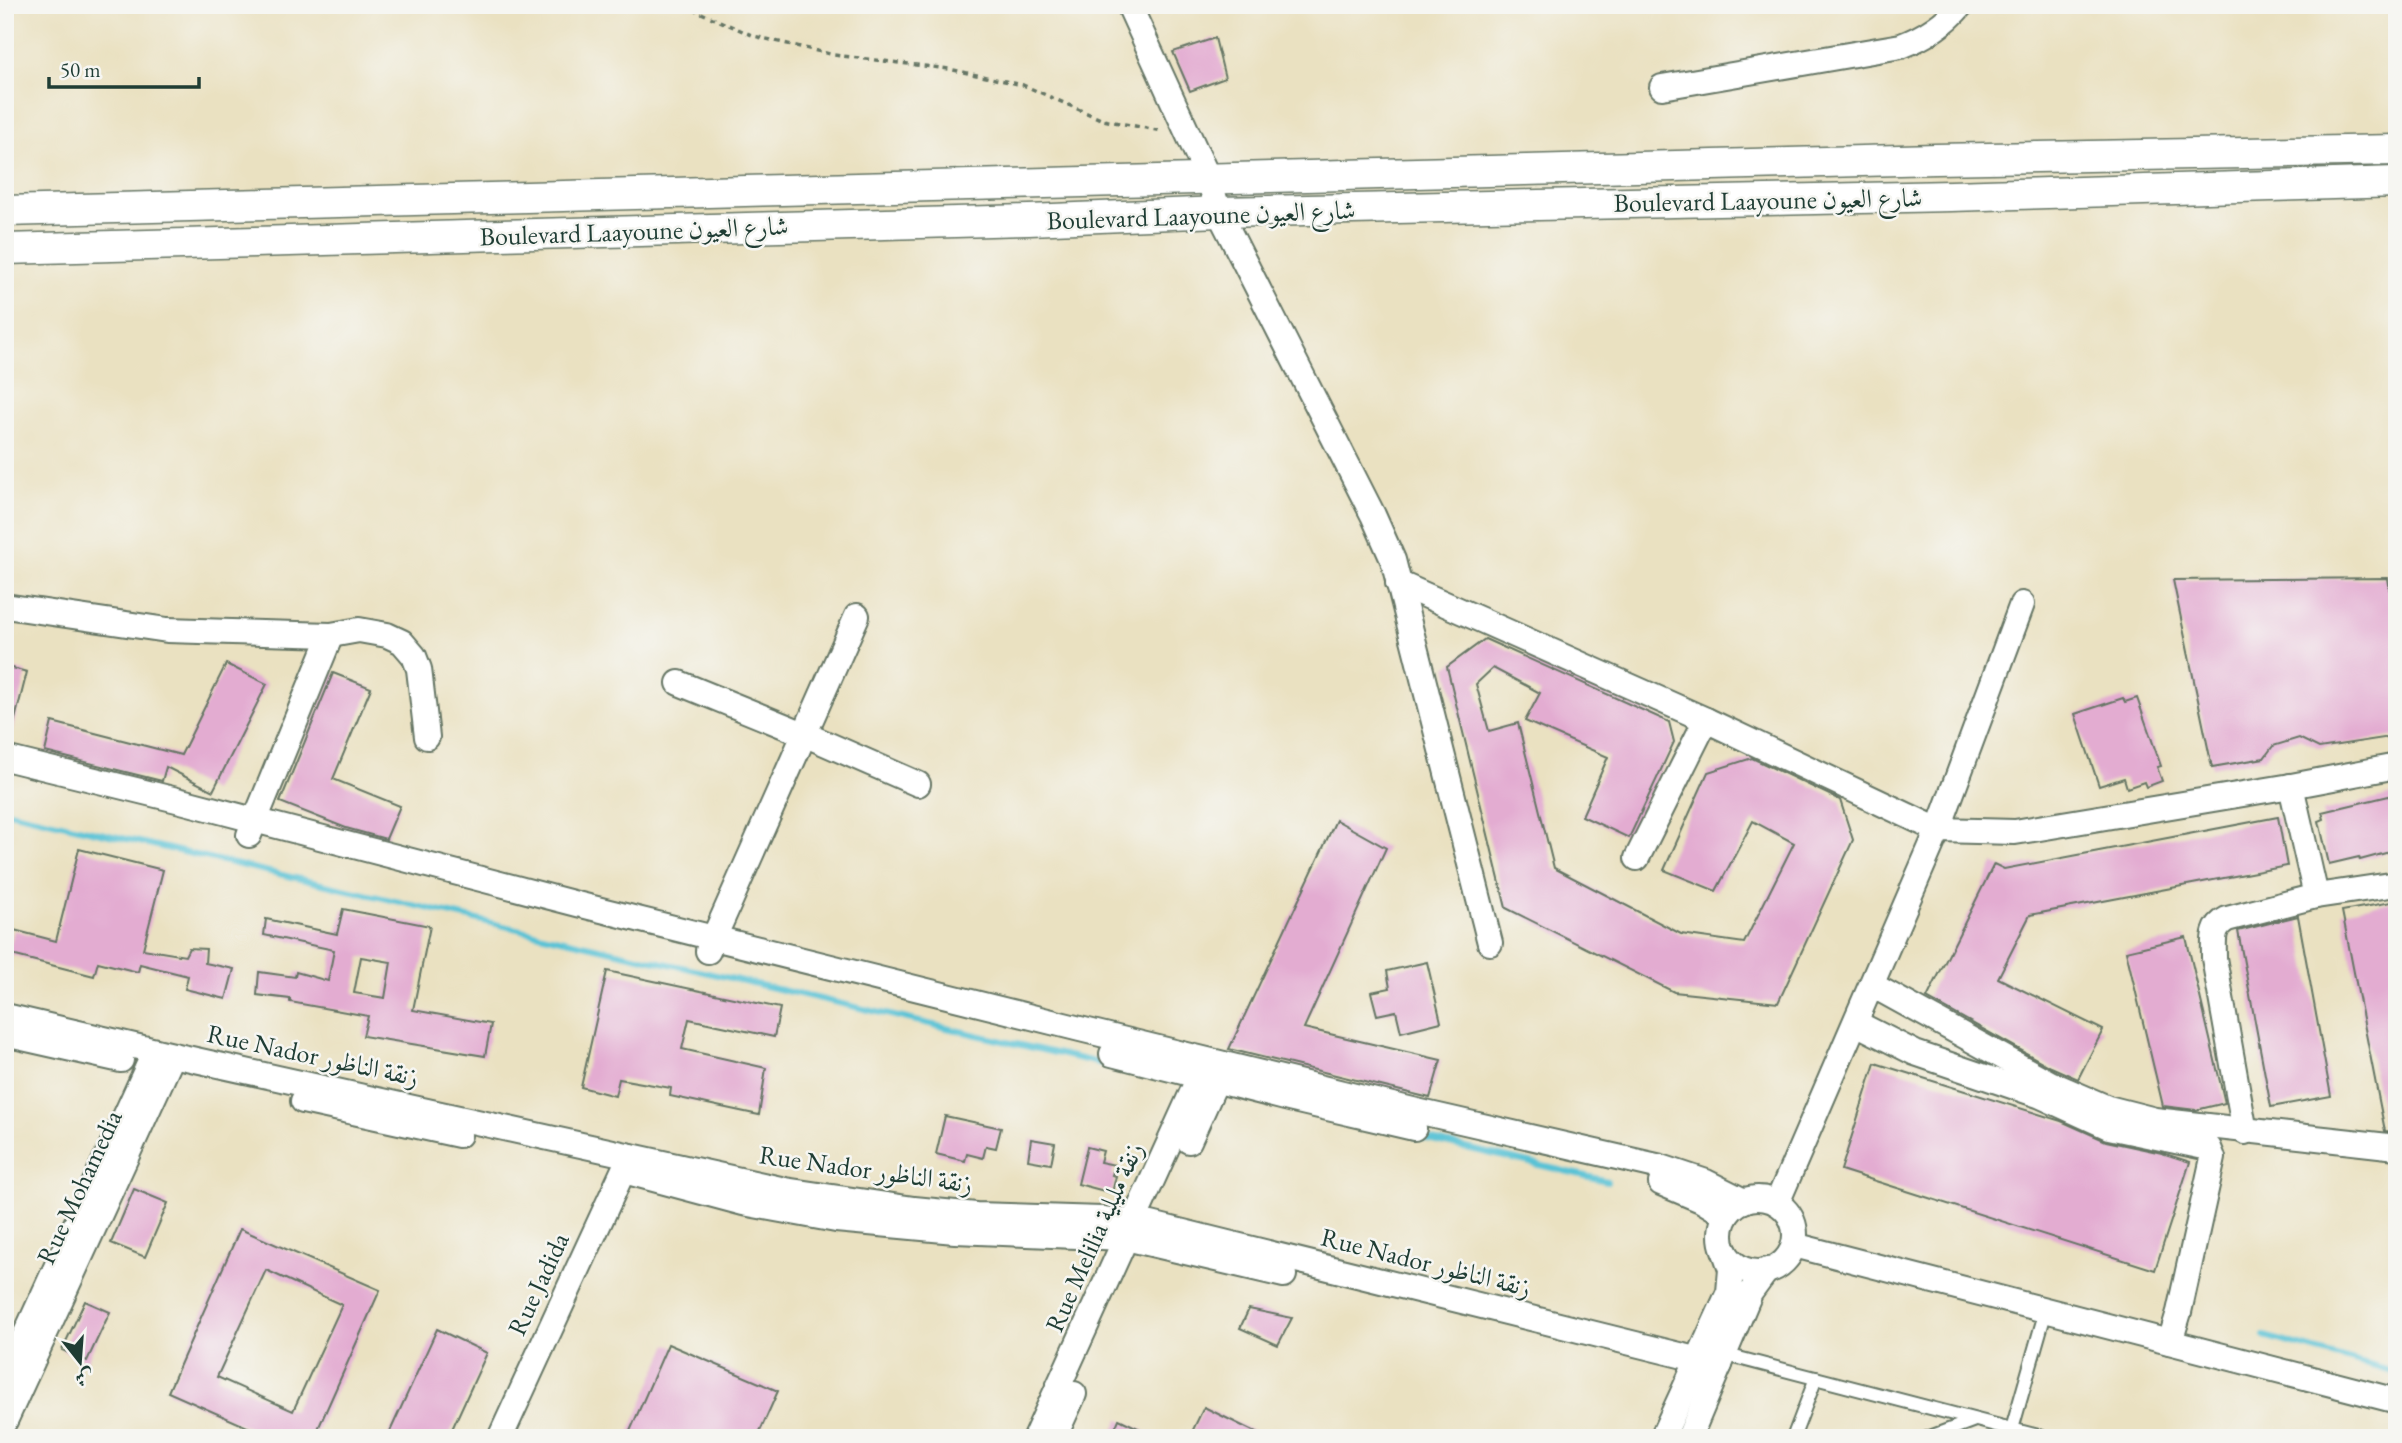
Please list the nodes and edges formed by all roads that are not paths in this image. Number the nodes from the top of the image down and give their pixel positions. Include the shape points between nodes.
1 (1129, 5) edge
2 (1961, 5) edge
3 (1662, 87) dead end
4 (2397, 150) edge
5 (1209, 180) junction
6 (2397, 182) edge
7 (5, 211) edge
8 (1219, 212) junction
9 (5, 249) edge
10 (1398, 583) junction
11 (2022, 604) dead end
12 (5, 606) edge
13 (857, 616) dead end
14 (331, 635) junction
15 (679, 684) dead end
16 (1706, 720) junction
17 (804, 734) junction
18 (427, 737) dead end
19 (5, 758) edge
20 (2397, 766) edge
21 (5, 775) edge
22 (918, 784) dead end
23 (2291, 786) junction
24 (252, 828) junction
25 (1938, 830) junction
26 (1637, 858) dead end
27 (2397, 884) edge
28 (2316, 896) junction
29 (1490, 943) dead end
30 (710, 945) junction
31 (1872, 985) junction
32 (5, 1016) edge
33 (1856, 1023) junction
34 (5, 1034) edge
35 (160, 1061) junction
36 (1211, 1070) junction
37 (2153, 1129) junction
38 (2245, 1132) junction
39 (2397, 1147) edge
40 (632, 1165) junction
41 (1777, 1203) junction
42 (1735, 1208) junction
43 (1139, 1231) junction
44 (1794, 1245) junction
45 (1723, 1248) junction
46 (1767, 1270) junction
47 (2046, 1310) junction
48 (2170, 1342) junction
49 (1708, 1364) junction
50 (1816, 1378) junction
51 (5, 1379) edge
52 (2397, 1401) edge
53 (1976, 1419) junction
54 (5, 1421) edge
55 (2397, 1428) edge
56 (2012, 1429) junction
57 (500, 1438) edge
58 (515, 1438) edge
59 (1035, 1438) edge
60 (1054, 1438) edge
61 (1662, 1438) edge
62 (1689, 1438) edge
63 (1793, 1438) edge
64 (1927, 1438) edge
65 (2046, 1438) edge
66 (2394, 1438) edge

1 - 5 street
2 - 3 street via 1938,28 1901,46
4 - 5 street, Boulevard Laayoune شارع العيون
5 - 7 street, Boulevard Laayoune شارع العيون
5 - 8 street
6 - 8 street, Boulevard Laayoune شارع العيون
8 - 9 street, Boulevard Laayoune شارع العيون
8 - 10 street via 1373,515
10 - 16 street
10 - 29 street
11 - 25 street
12 - 14 street via 167,630
13 - 17 street
14 - 18 street via 359,630 402,642 419,669
14 - 24 street
15 - 17 street
16 - 25 street
16 - 26 street
17 - 22 street
17 - 30 street
19 - 24 street
20 - 23 street
21 - 24 street
23 - 25 street via 2015,832
23 - 28 street
24 - 30 street
25 - 31 street
27 - 28 street
28 - 38 street via 2227,919 2215,930 2214,958
30 - 36 street
31 - 33 street
31 - 37 street via 2050,1083
32 - 35 street, Rue Nador زنقة الناظور
33 - 37 street via 1914,1053 2041,1096 2109,1127
33 - 41 street
34 - 35 street, Rue Nador زنقة الناظور
35 - 40 street, Rue Nador زنقة الناظور
35 - 51 street, Rue Mohamedia
35 - 54 street, Rue Mohamedia
36 - 42 street via 1289,1100 1658,1182
36 - 43 street, Rue Melilia زنقة مليلية
37 - 38 street
37 - 48 street via 2206,1147 2213,1155
38 - 39 street
40 - 43 street, Rue Nador زنقة الناظور via 743,1203 836,1220 955,1231
40 - 57 street, Rue Jadida
40 - 58 street, Rue Jadida
41 - 42 street via 1755,1198
41 - 44 street via 1792,1220
42 - 45 street via 1722,1226
43 - 49 street, Rue Nador زنقة الناظور
43 - 59 street, Rue Melilia زنقة مليلية
43 - 60 street, Rue Melilia زنقة مليلية
44 - 46 street via 1781,1264
44 - 47 street
45 - 46 street via 1738,1266
45 - 49 street via 1731,1269 1731,1286
46 - 49 street
47 - 48 street
47 - 56 lane
48 - 52 street
49 - 50 lane
49 - 61 street
49 - 62 street
50 - 53 lane
50 - 63 lane
53 - 56 lane
53 - 64 lane
55 - 66 lane
56 - 65 lane

